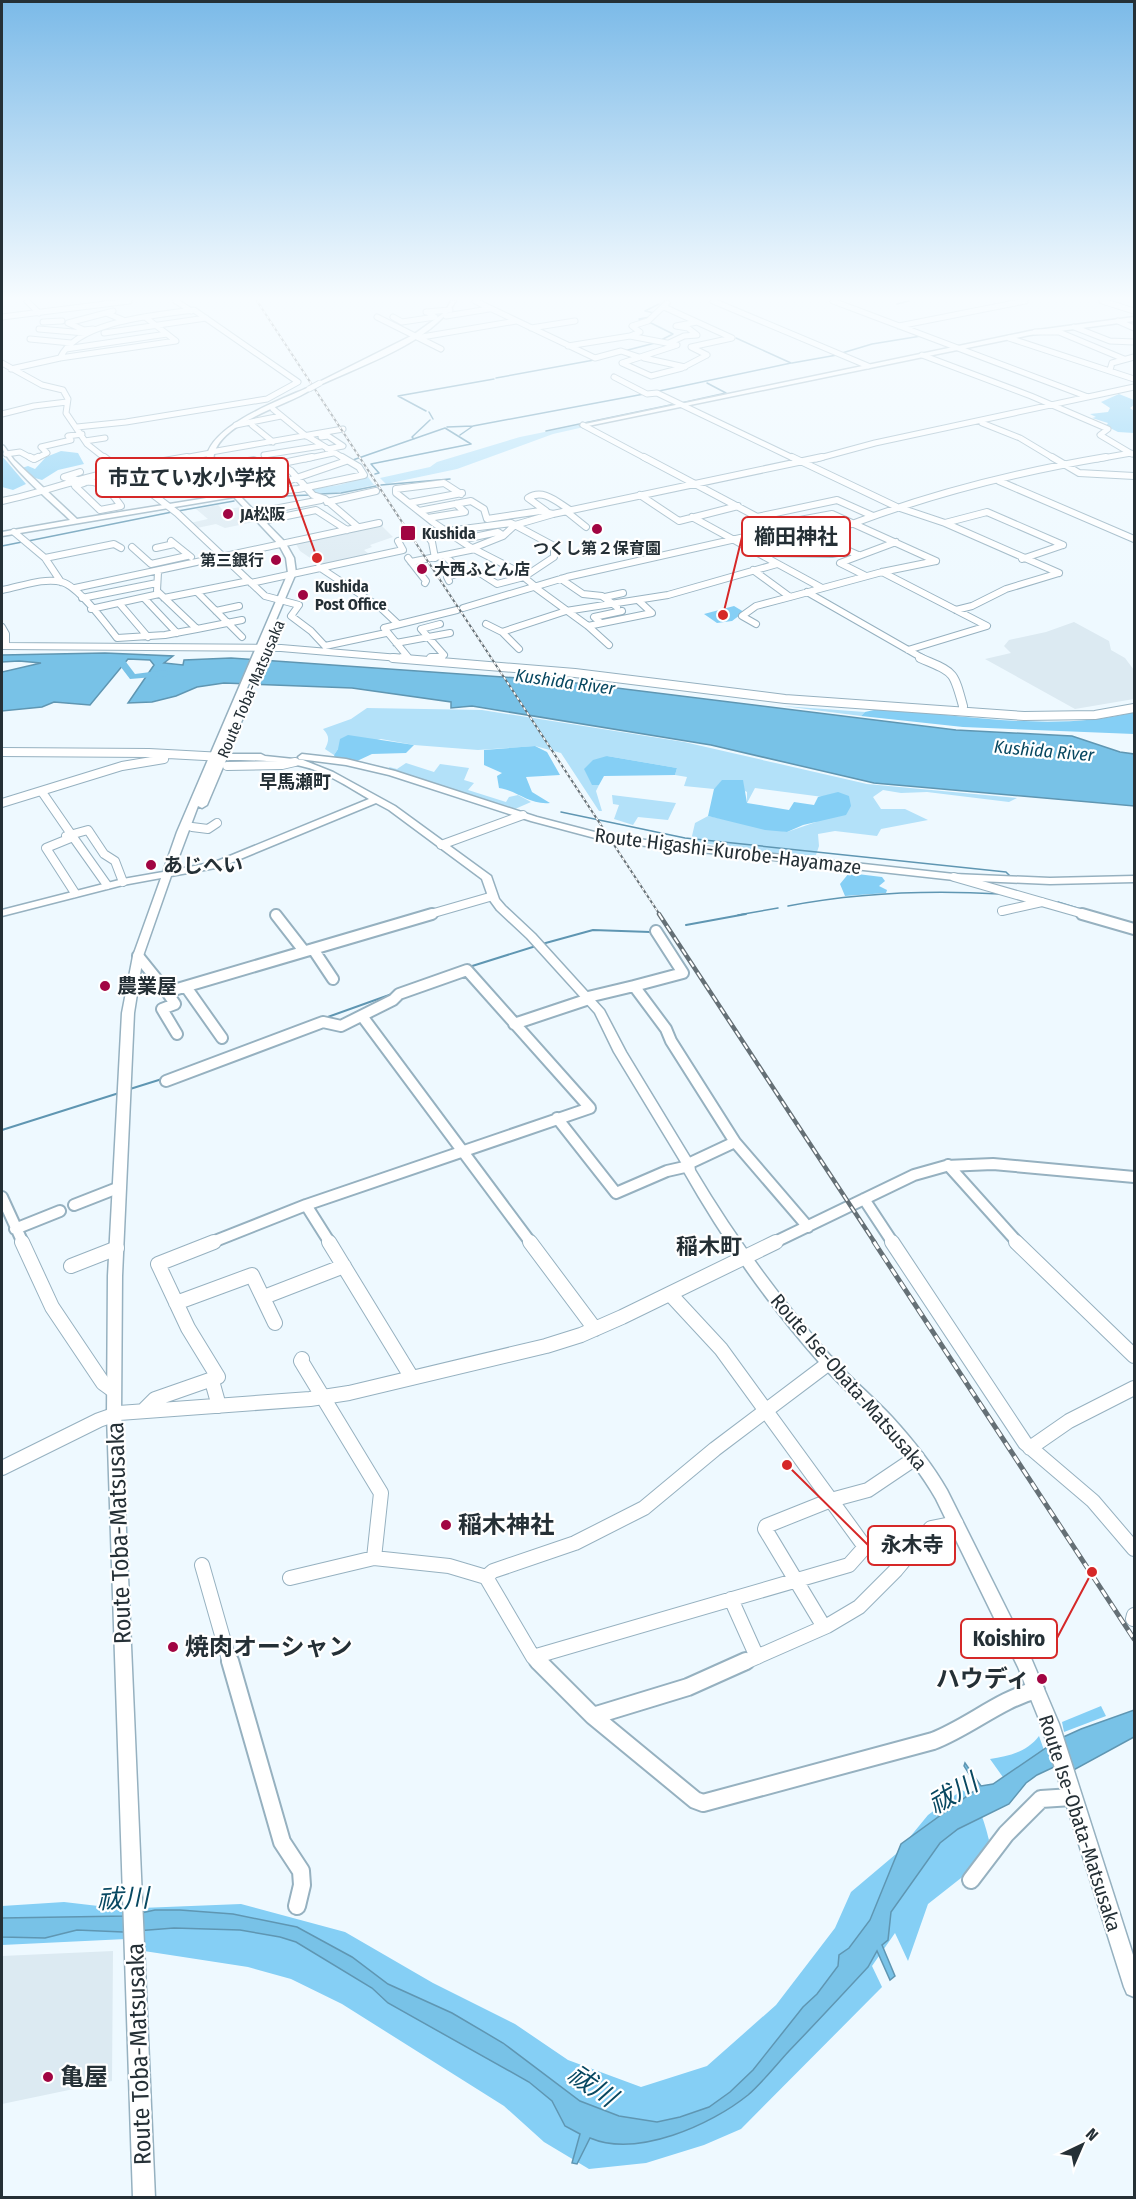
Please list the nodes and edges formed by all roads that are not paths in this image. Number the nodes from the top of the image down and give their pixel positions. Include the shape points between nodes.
1 (54, 404) edge
2 (67, 404) edge
3 (238, 404) edge
4 (265, 404) edge
5 (278, 404) edge
6 (678, 404) edge
7 (688, 404) edge
8 (1047, 404) edge
9 (1063, 404) edge
10 (681, 405) junction
11 (1053, 406) junction
12 (2, 414) edge
13 (281, 416) junction
14 (979, 422) junction
15 (252, 424) dead end
16 (236, 425) junction
17 (583, 425) joint
18 (77, 427) junction
19 (343, 429) dead end
20 (84, 437) junction
21 (308, 437) junction
22 (105, 438) dead end
23 (273, 442) junction
24 (2, 447) edge
25 (324, 447) junction
26 (333, 453) junction
27 (6, 454) junction
28 (210, 454) junction
29 (1133, 454) edge
30 (264, 455) dead end
31 (318, 456) junction
32 (299, 460) junction
33 (161, 461) junction
34 (246, 461) junction
35 (347, 462) junction
36 (801, 462) junction
37 (1065, 464) junction
38 (279, 465) junction
39 (130, 466) junction
40 (167, 467) junction
41 (196, 467) dead end
42 (269, 467) junction
43 (332, 467) junction
44 (215, 468) junction
45 (119, 469) junction
46 (253, 469) junction
47 (289, 470) junction
48 (80, 472) dead end
49 (314, 474) junction
50 (224, 476) junction
51 (1134, 476) edge
52 (297, 478) junction
53 (347, 480) junction
54 (80, 481) junction
55 (999, 482) junction
56 (326, 484) junction
57 (695, 484) junction
58 (69, 486) dead end
59 (423, 486) junction
60 (306, 487) junction
61 (535, 488) dead end
62 (271, 489) junction
63 (376, 491) dead end
64 (46, 492) junction
65 (541, 493) junction
66 (123, 494) dead end
67 (238, 494) junction
68 (281, 495) junction
69 (640, 495) junction
70 (113, 496) junction
71 (441, 497) junction
72 (326, 500) junction
73 (2, 501) edge
74 (409, 503) junction
75 (456, 504) junction
76 (738, 507) junction
77 (897, 507) junction
78 (172, 510) junction
79 (260, 510) junction
80 (419, 511) junction
81 (546, 511) junction
82 (568, 511) junction
83 (553, 514) junction
84 (873, 516) junction
85 (757, 517) junction
86 (428, 518) junction
87 (692, 518) junction
88 (487, 519) junction
89 (267, 520) junction
90 (76, 522) junction
91 (379, 523) dead end
92 (945, 523) junction
93 (852, 524) junction
94 (516, 525) junction
95 (774, 525) junction
96 (358, 527) junction
97 (586, 527) dead end
98 (347, 530) junction
99 (446, 531) junction
100 (14, 532) junction
101 (2, 534) edge
102 (501, 534) dead end
103 (1134, 539) edge
104 (430, 540) junction
105 (459, 540) junction
106 (733, 540) junction
107 (398, 541) dead end
108 (896, 542) junction
109 (286, 543) junction
110 (121, 548) dead end
111 (132, 548) dead end
112 (156, 548) dead end
113 (474, 549) junction
114 (398, 551) junction
115 (756, 552) junction
116 (858, 555) junction
117 (188, 556) junction
118 (445, 556) junction
119 (45, 558) junction
120 (225, 558) junction
121 (435, 558) junction
122 (1022, 559) junction
123 (411, 562) junction
124 (198, 563) junction
125 (777, 564) junction
126 (319, 567) junction
127 (475, 570) dead end
128 (753, 570) junction
129 (158, 572) junction
130 (296, 572) junction
131 (882, 572) junction
132 (866, 576) junction
133 (524, 577) junction
134 (561, 579) junction
135 (448, 580) dead end
136 (250, 581) junction
137 (61, 582) junction
138 (157, 583) junction
139 (425, 583) dead end
140 (536, 587) junction
141 (75, 588) junction
142 (822, 588) junction
143 (2, 590) edge
144 (197, 592) junction
145 (807, 592) junction
146 (623, 593) dead end
147 (162, 596) junction
148 (606, 597) junction
149 (790, 597) junction
150 (82, 598) junction
151 (144, 598) junction
152 (284, 601) junction
153 (639, 601) junction
154 (119, 603) junction
155 (615, 605) junction
156 (239, 606) dead end
157 (91, 609) junction
158 (956, 610) junction
159 (216, 611) junction
160 (566, 611) junction
161 (622, 611) junction
162 (430, 616) junction
163 (629, 618) junction
164 (243, 620) dead end
165 (228, 623) junction
166 (601, 623) junction
167 (398, 624) junction
168 (486, 624) dead end
169 (756, 624) dead end
170 (588, 626) junction
171 (2, 627) edge
172 (197, 629) junction
173 (446, 629) junction
174 (502, 632) junction
175 (177, 633) junction
176 (386, 633) junction
177 (148, 637) junction
178 (242, 637) dead end
179 (428, 637) junction
180 (396, 643) junction
181 (609, 645) dead end
182 (4, 646) edge
183 (264, 649) junction
184 (519, 649) dead end
185 (908, 650) junction
186 (378, 657) junction
187 (408, 657) junction
188 (963, 706) junction
189 (906, 708) junction
190 (1134, 708) edge
191 (1024, 716) junction
192 (129, 753) junction
193 (2, 754) edge
194 (221, 757) junction
195 (254, 758) junction
196 (164, 759) junction
197 (295, 762) junction
198 (204, 764) dead end
199 (42, 792) junction
200 (376, 799) junction
201 (2, 803) edge
202 (523, 815) junction
203 (217, 823) dead end
204 (192, 827) junction
205 (71, 834) junction
206 (46, 844) dead end
207 (441, 845) junction
208 (167, 873) junction
209 (954, 877) junction
210 (1134, 879) edge
211 (123, 882) junction
212 (107, 885) junction
213 (75, 893) junction
214 (493, 896) junction
215 (1045, 902) junction
216 (1002, 911) dead end
217 (2, 913) edge
218 (276, 915) dead end
219 (1134, 929) edge
220 (656, 931) dead end
221 (309, 950) junction
222 (138, 956) junction
223 (333, 979) dead end
224 (634, 986) junction
225 (186, 987) junction
226 (167, 992) junction
227 (588, 998) junction
228 (362, 1016) junction
229 (514, 1024) junction
230 (177, 1034) dead end
231 (222, 1038) dead end
232 (166, 1081) dead end
233 (557, 1118) junction
234 (735, 1142) junction
235 (462, 1151) junction
236 (688, 1165) junction
237 (948, 1165) junction
238 (1134, 1177) edge
239 (120, 1187) junction
240 (2, 1197) edge
241 (864, 1199) junction
242 (306, 1204) junction
243 (74, 1205) dead end
244 (60, 1211) dead end
245 (808, 1227) junction
246 (15, 1229) junction
247 (117, 1248) junction
248 (745, 1257) junction
249 (71, 1266) dead end
250 (344, 1266) junction
251 (670, 1294) junction
252 (264, 1297) junction
253 (176, 1303) junction
254 (275, 1323) dead end
255 (595, 1329) junction
256 (1134, 1356) edge
257 (302, 1359) dead end
258 (830, 1363) junction
259 (412, 1378) junction
260 (212, 1381) junction
261 (1134, 1388) edge
262 (114, 1391) junction
263 (323, 1398) junction
264 (219, 1406) junction
265 (143, 1411) junction
266 (767, 1411) junction
267 (114, 1415) junction
268 (1030, 1448) junction
269 (917, 1457) junction
270 (2, 1468) edge
271 (831, 1500) junction
272 (956, 1523) junction
273 (1134, 1549) edge
274 (374, 1558) junction
275 (202, 1565) dead end
276 (486, 1577) junction
277 (290, 1578) dead end
278 (795, 1580) junction
279 (731, 1599) junction
280 (824, 1628) junction
281 (533, 1657) junction
282 (757, 1658) junction
283 (1036, 1690) junction
284 (593, 1716) junction
285 (1072, 1794) junction
286 (971, 1880) dead end
287 (297, 1906) dead end
288 (1134, 1987) edge
289 (144, 2198) edge

1 - 12 street
2 - 18 street via 66,413
3 - 18 street
4 - 13 street
5 - 16 main road, bridge
6 - 10 street
7 - 10 main road
8 - 11 street
9 - 11 street
10 - 17 main road
10 - 36 street
11 - 14 street
11 - 29 street via 1108,429 1100,435
13 - 16 street
13 - 21 street
14 - 36 street
14 - 37 street via 1012,434
15 - 23 street
16 - 28 main road via 216,441
17 - 57 street
18 - 20 street
19 - 21 street
20 - 22 street
20 - 27 street via 68,436 71,440 41,447 47,453 34,459 20,452
20 - 45 street
21 - 23 street
21 - 25 street
21 - 25 street via 328,436 343,446
23 - 28 street
24 - 27 main road
25 - 26 street
25 - 30 street
26 - 31 street
26 - 35 street
27 - 64 main road
28 - 33 street
28 - 44 main road
28 - 67 main road via 212,471
29 - 37 street
31 - 32 street
31 - 43 street
32 - 38 street
32 - 49 street
33 - 39 street
33 - 40 street
34 - 42 street
34 - 44 street
34 - 46 street
35 - 43 street
35 - 53 street via 359,467 364,476
36 - 57 street
36 - 77 street
37 - 51 street via 1087,476
37 - 55 street
38 - 42 street
38 - 47 street
39 - 40 street via 137,472
39 - 45 street
40 - 41 street
42 - 46 street
43 - 49 street
43 - 53 street
44 - 50 main road
45 - 54 street
45 - 78 street
46 - 50 street
46 - 62 street
47 - 52 street
47 - 52 street via 278,476
48 - 54 street via 64,477
49 - 52 street
49 - 56 street
50 - 67 main road
52 - 60 street
52 - 62 street
53 - 56 street
54 - 58 street
54 - 64 street
54 - 70 street via 96,481
54 - 70 street via 75,486 100,510 121,506
55 - 77 street
55 - 103 street
56 - 60 street
57 - 69 street
57 - 76 street
59 - 71 street
59 - 71 street via 444,483 464,493
59 - 74 street via 396,489
60 - 68 street
60 - 72 street via 312,495
61 - 65 street
62 - 67 street
62 - 68 street
63 - 72 street
64 - 73 street
64 - 90 main road
65 - 81 street via 528,498
65 - 82 street
66 - 70 street
67 - 78 main road
67 - 79 main road
67 - 109 main road
68 - 79 street
69 - 82 street
69 - 87 street via 678,521
71 - 74 street
72 - 79 street
72 - 96 street
74 - 80 street
75 - 80 street
75 - 86 street via 465,512
75 - 88 street via 474,502 484,509
76 - 85 street
76 - 87 street
77 - 84 street
77 - 92 street
78 - 90 main road
78 - 120 street
79 - 89 main road
80 - 86 street
81 - 83 street
81 - 88 street
82 - 83 street
82 - 97 street
83 - 94 street
84 - 85 street via 837,500
84 - 93 street
85 - 95 street
86 - 99 street
87 - 106 street
88 - 99 street via 472,520
89 - 98 street via 316,510
89 - 109 main road
90 - 100 main road
91 - 96 street
92 - 122 street
92 - 122 street via 987,512 1063,545
93 - 95 street via 830,514
93 - 108 street
94 - 99 street
94 - 113 street via 503,536
94 - 133 street via 555,550 554,557
95 - 106 street via 780,529
96 - 98 street
98 - 109 street
99 - 104 street
99 - 104 street via 426,533
99 - 105 street
100 - 101 main road
100 - 119 street
102 - 105 street
104 - 121 street
105 - 113 street
106 - 115 street
106 - 134 street
107 - 114 street via 403,550
108 - 116 street
108 - 131 street via 936,561
109 - 120 street
109 - 130 main road via 297,557
110 - 119 street via 114,544
111 - 117 street via 151,564
112 - 117 street via 172,542
113 - 118 street
113 - 133 street
114 - 123 street
114 - 126 street
115 - 116 street via 849,551
115 - 125 street
116 - 132 street via 840,563
117 - 124 street
118 - 121 street
118 - 135 street via 462,572 447,577
119 - 137 street
120 - 124 street
120 - 136 street
121 - 123 street
122 - 158 street via 1059,573
123 - 139 street
124 - 129 street
125 - 128 street
125 - 142 street
126 - 130 street
126 - 167 street via 381,608
127 - 133 street via 497,584
128 - 149 street
128 - 153 street
129 - 138 street
129 - 141 street
130 - 136 street
130 - 152 main road, Route Toba-Matsusaka
131 - 132 street
131 - 158 street
132 - 142 street
133 - 140 street
134 - 140 street
134 - 148 street via 583,594 591,592
136 - 144 street
136 - 152 street via 265,596
137 - 141 street
137 - 143 street
138 - 147 street
138 - 150 street
140 - 160 street
140 - 162 street
141 - 150 street
142 - 145 street
144 - 147 street
144 - 159 street
145 - 149 street
145 - 185 street
146 - 148 street
147 - 151 street
147 - 172 street
148 - 155 street
149 - 169 street via 756,606 742,616
150 - 157 street
151 - 154 street
151 - 175 street
152 - 176 street via 299,605 291,616 326,646
152 - 183 main road, Route Toba-Matsusaka
153 - 155 street
153 - 163 street via 652,613
154 - 157 street
154 - 177 street
155 - 160 street
155 - 161 street
156 - 159 street
157 - 177 street via 117,638
158 - 185 street via 987,626
159 - 165 street
160 - 170 street
160 - 174 street
161 - 163 street
161 - 166 street via 594,617
162 - 167 street
162 - 173 street
163 - 166 street
164 - 165 street
165 - 172 street
165 - 178 street
166 - 170 street
167 - 176 street via 384,628
168 - 174 street
170 - 181 street
171 - 182 street
172 - 175 street
173 - 179 street
173 - 179 street via 421,629
174 - 184 street
175 - 177 street
176 - 180 street
179 - 180 street
179 - 187 street via 444,655
180 - 187 street
182 - 183 street
183 - 186 street
183 - 194 main road, Route Toba-Matsusaka
185 - 188 street via 952,672
186 - 187 street
186 - 189 street via 575,673 785,699
188 - 189 street
188 - 191 street
189 - 191 street
190 - 191 street via 1095,715
192 - 193 street
192 - 194 street
192 - 196 street
194 - 195 main road, Route Higashi-Kurobe-Hayamaze
194 - 197 street via 282,765
194 - 204 main road, Route Toba-Matsusaka
194 - 208 main road, Route Toba-Matsusaka via 182,832
195 - 197 main road, Route Ise-Obata-Matsusaka
195 - 202 main road, Route Higashi-Kurobe-Hayamaze via 304,757 360,765
196 - 198 street
196 - 199 street via 122,766
197 - 200 main road, Route Ise-Obata-Matsusaka via 320,769
199 - 201 street
199 - 205 street
200 - 207 main road, Route Ise-Obata-Matsusaka
200 - 208 main road via 232,860
202 - 207 street
202 - 209 main road, Route Higashi-Kurobe-Hayamaze via 610,839
203 - 204 street via 208,829
204 - 208 main road, Route Toba-Matsusaka
205 - 206 street
205 - 211 street via 88,830 104,854 115,861
207 - 214 main road, Route Ise-Obata-Matsusaka via 484,876
208 - 211 main road
208 - 222 main road, Route Toba-Matsusaka
209 - 210 main road, Route Higashi-Kurobe-Hayamaze
209 - 215 street
211 - 212 main road
212 - 213 main road
212 - 213 street via 73,837 46,848
213 - 217 main road
214 - 221 street
214 - 227 main road, Route Ise-Obata-Matsusaka
215 - 216 street
215 - 219 street
218 - 221 street
220 - 224 street via 683,973
221 - 223 street
221 - 225 street
222 - 226 street
222 - 239 main road, Route Toba-Matsusaka via 128,1013
224 - 227 street
224 - 234 street via 666,1029
225 - 226 street
225 - 231 street
226 - 230 street via 175,1004 162,1009
227 - 229 street
227 - 236 main road, Route Ise-Obata-Matsusaka
228 - 229 street via 399,994 467,970
228 - 232 street via 341,1026 323,1022
228 - 235 street
229 - 233 street via 590,1108
233 - 235 street
233 - 236 street via 616,1193
234 - 236 street
234 - 245 street
235 - 242 street
235 - 255 street
236 - 248 main road, Route Ise-Obata-Matsusaka
237 - 238 street via 1001,1164
237 - 241 street via 928,1169
237 - 256 street via 1012,1238
239 - 243 street
239 - 247 main road, Route Toba-Matsusaka
240 - 246 street
241 - 245 street
241 - 268 street
242 - 250 street
242 - 253 street via 158,1264
244 - 246 street
245 - 248 street
246 - 262 street via 52,1307 97,1375
247 - 249 street
247 - 262 main road, Route Toba-Matsusaka
248 - 251 street
248 - 258 main road, Route Ise-Obata-Matsusaka via 788,1316
250 - 252 street
250 - 259 street
251 - 255 street
251 - 266 street via 721,1349
252 - 253 street via 252,1275
252 - 254 street
253 - 260 street via 218,1377
255 - 259 street via 546,1346
257 - 263 street
258 - 266 street
258 - 269 main road, Route Ise-Obata-Matsusaka
259 - 263 street
260 - 264 street
260 - 265 street via 155,1399
261 - 268 street via 1069,1421
262 - 267 main road, Route Toba-Matsusaka
263 - 264 street
263 - 274 street via 381,1493
264 - 265 street
265 - 267 street
266 - 271 street
266 - 276 street via 644,1508 575,1544 493,1571
267 - 270 street
267 - 289 main road, Route Toba-Matsusaka
268 - 273 street via 1093,1501
269 - 271 street via 868,1490
269 - 272 main road, Route Ise-Obata-Matsusaka
271 - 278 street via 766,1526
271 - 278 street via 866,1547 849,1565
272 - 280 street via 931,1528 859,1607
272 - 283 main road, Route Ise-Obata-Matsusaka
274 - 276 street via 449,1566
274 - 277 street
275 - 287 street via 282,1842 303,1871 304,1883
276 - 281 street
278 - 279 street
278 - 280 street
279 - 281 street
279 - 282 street
280 - 282 street
281 - 284 street
282 - 284 street via 688,1688
283 - 284 street via 1008,1701 953,1733 890,1755 703,1803
283 - 285 main road, Route Ise-Obata-Matsusaka
285 - 286 street via 1041,1798 1006,1834
285 - 288 main road, Route Ise-Obata-Matsusaka

